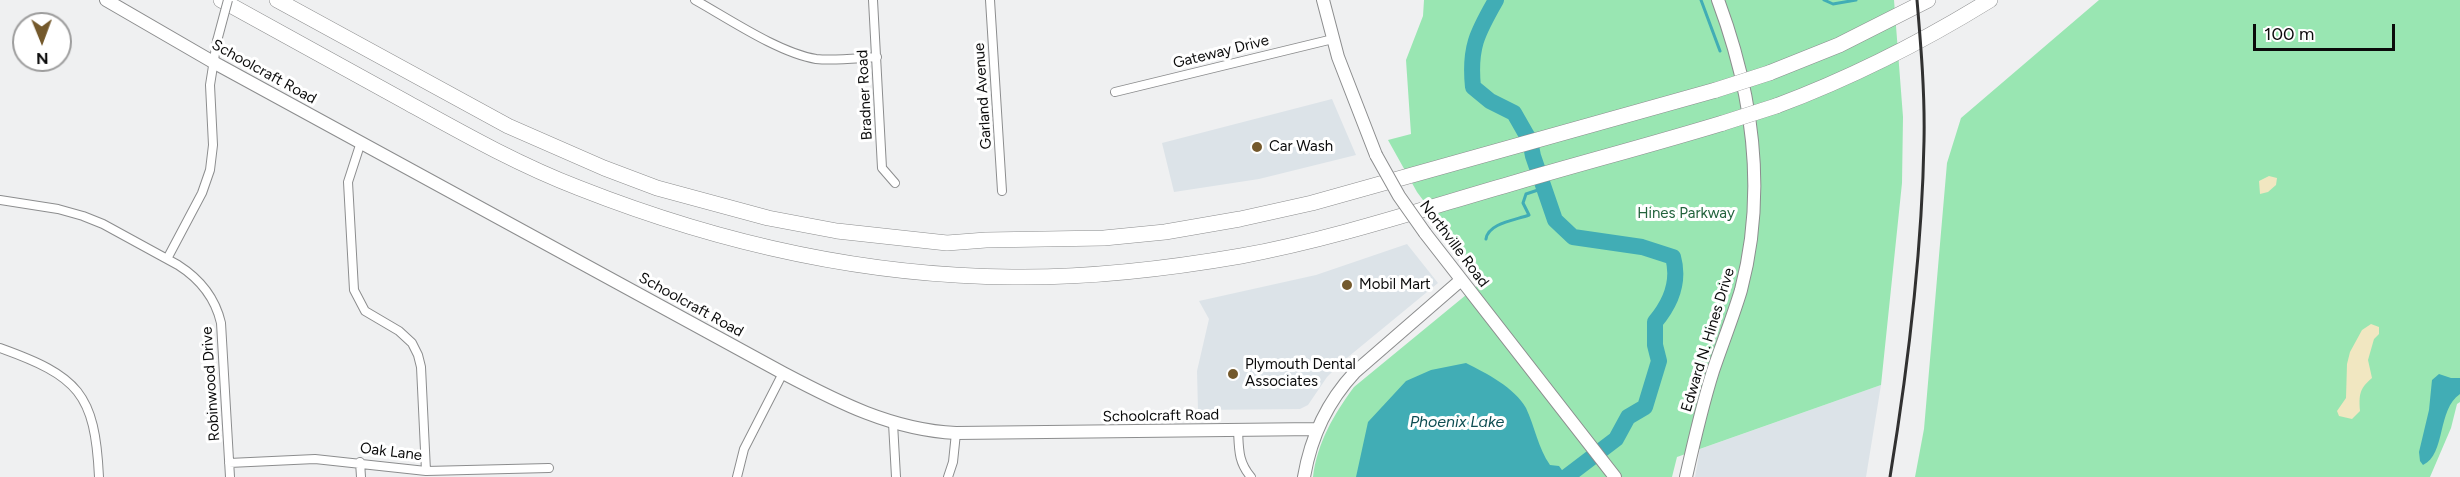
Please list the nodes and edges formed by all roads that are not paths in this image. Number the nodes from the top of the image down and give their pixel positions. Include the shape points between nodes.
1 (106, 0) edge
2 (220, 0) edge
3 (228, 0) edge
4 (277, 0) edge
5 (695, 0) edge
6 (873, 0) edge
7 (990, 0) edge
8 (1323, 0) edge
9 (1718, 0) edge
10 (1928, 0) edge
11 (1990, 0) edge
12 (1333, 39) junction
13 (877, 57) junction
14 (213, 62) junction
15 (1116, 92) dead end
16 (360, 142) junction
17 (895, 183) dead end
18 (1002, 191) dead end
19 (0, 200) edge
20 (167, 259) junction
21 (1461, 280) junction
22 (0, 348) edge
23 (783, 373) junction
24 (893, 423) junction
25 (1317, 429) junction
26 (1238, 430) junction
27 (956, 433) junction
28 (360, 462) junction
29 (230, 463) junction
30 (549, 468) dead end
31 (426, 471) junction
32 (99, 477) edge
33 (230, 477) edge
34 (361, 477) edge
35 (737, 477) edge
36 (896, 477) edge
37 (948, 477) edge
38 (1251, 477) edge
39 (1304, 477) edge
40 (1615, 477) edge
41 (1686, 477) edge

1 - 14 street, Schoolcraft Road
2 - 11 highway, bridge via 483,145 580,189 709,232 863,266 1013,278 1140,271 1242,256 1567,168 1723,123 1836,82 1910,46
3 - 14 street, bridge
4 - 10 highway, bridge via 508,126 604,168 715,205 837,231 947,243 1165,232 1289,208 1769,73 1839,45
5 - 13 street via 779,46 806,56
6 - 13 street, Bradner Road
7 - 18 street, Garland Avenue
8 - 12 street, Northville Road
9 - 41 street, Edward N. Hines Drive via 1738,63 1753,134 1754,220 1741,290 1701,411
12 - 15 street, Gateway Drive
12 - 21 street, Northville Road, bridge via 1376,155 1399,196
13 - 17 street, Bradner Road via 882,168
14 - 16 street, Schoolcraft Road
14 - 20 street via 210,170
16 - 23 street, Schoolcraft Road
16 - 31 street via 348,182 354,290 365,311 404,335 418,355
19 - 20 street, Robinwood Drive via 83,216
20 - 29 street, Robinwood Drive via 200,281 219,314
21 - 25 street via 1355,372 1334,397
21 - 40 street, Northville Road
22 - 32 street via 48,367 79,393 94,425
23 - 24 street, Schoolcraft Road via 846,406
23 - 35 street via 744,449
24 - 27 street, Schoolcraft Road
24 - 36 street
25 - 26 street, Schoolcraft Road
25 - 39 street
26 - 27 street, Schoolcraft Road
26 - 38 street via 1239,456
27 - 37 street
28 - 29 street, Oak Lane via 315,459
28 - 31 street, Oak Lane
28 - 34 street
29 - 33 street, Robinwood Drive
30 - 31 street, Oak Lane

